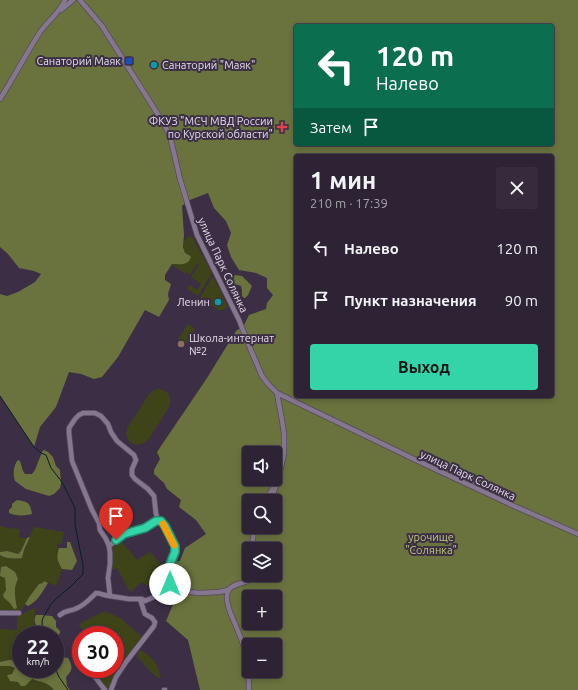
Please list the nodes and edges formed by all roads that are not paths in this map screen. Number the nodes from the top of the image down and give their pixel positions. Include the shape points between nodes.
1 (65, 0) edge
2 (73, 0) edge
3 (80, 0) edge
4 (58, 12) junction
5 (0, 99) edge
6 (277, 393) junction
7 (282, 463) edge
8 (161, 521) junction
9 (578, 534) edge
10 (109, 546) junction
11 (245, 582) edge
12 (173, 590) junction
13 (228, 590) junction
14 (110, 596) junction
15 (140, 599) junction
16 (0, 613) edge
17 (19, 613) dead end
18 (60, 615) dead end
19 (96, 678) edge
20 (105, 690) edge
21 (111, 690) edge
22 (249, 690) edge

1 - 4 street
2 - 4 street
3 - 6 street, улица Парк Солянка via 102,26 164,124 170,136 180,179 198,235 239,320 262,376
4 - 5 street via 42,29
6 - 7 street via 284,446
6 - 9 street, улица Парк Солянка via 425,465
8 - 10 street via 124,534
8 - 10 street via 156,514 152,493 132,475 136,460 134,455 117,441 108,424 98,414 83,413 74,419 69,428 72,461
8 - 12 street via 175,546 170,564 170,584
10 - 14 street
11 - 13 street
12 - 13 street via 199,593
12 - 15 street via 145,601
13 - 22 street via 228,607 246,654
14 - 15 street
14 - 18 street via 96,593 79,608 65,611
15 - 21 street via 145,614 152,618 154,626 126,662
16 - 17 street
19 - 20 street

